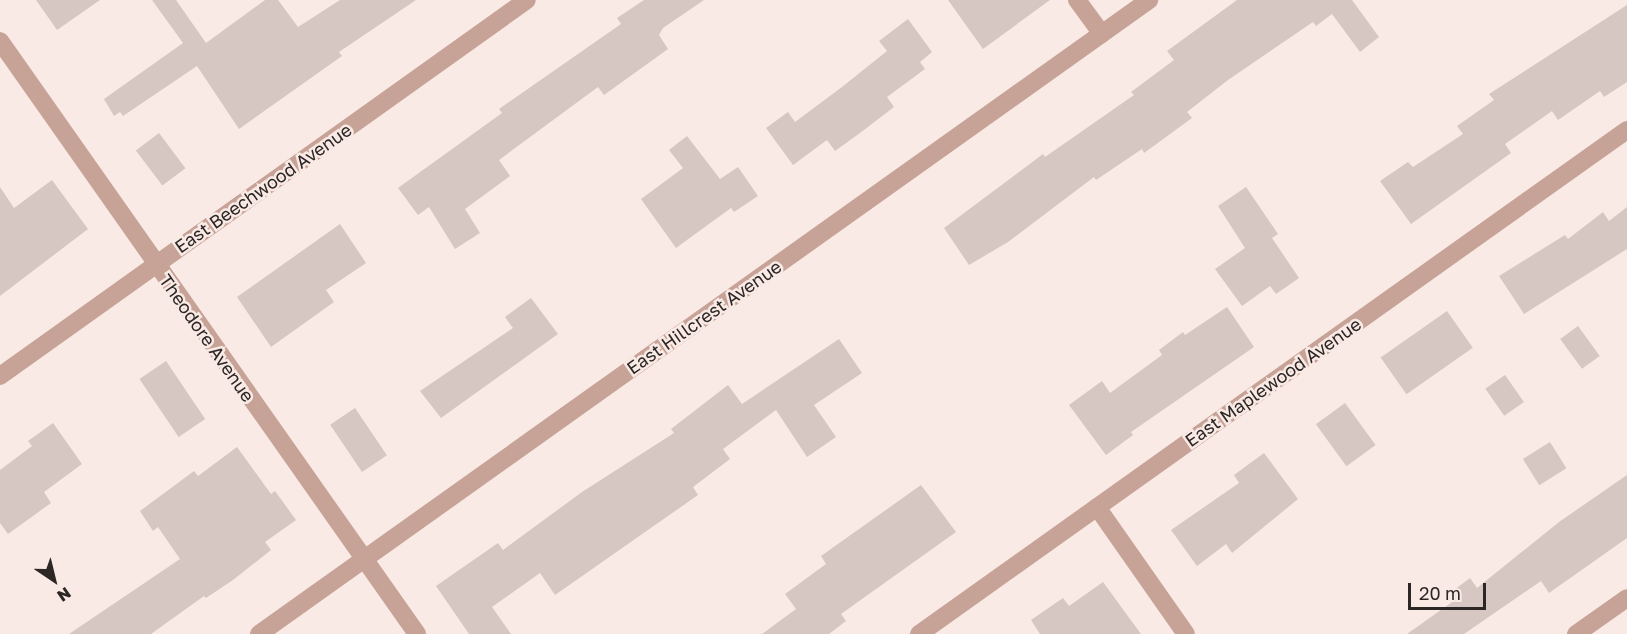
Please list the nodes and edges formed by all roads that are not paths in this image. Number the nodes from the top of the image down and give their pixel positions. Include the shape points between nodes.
1 (527, 0) edge
2 (1077, 0) edge
3 (1149, 0) edge
4 (1102, 33) junction
5 (0, 41) edge
6 (1627, 129) edge
7 (155, 264) junction
8 (0, 376) edge
9 (1097, 507) junction
10 (364, 559) junction
11 (1627, 598) edge
12 (259, 634) edge
13 (417, 634) edge
14 (919, 634) edge
15 (1186, 634) edge
16 (1576, 634) edge

1 - 7 street, East Beechwood Avenue
2 - 4 street
3 - 4 street, East Hillcrest Avenue
4 - 10 street, East Hillcrest Avenue
5 - 7 street, Theodore Avenue
6 - 9 street, East Maplewood Avenue
7 - 8 street, East Beechwood Avenue
7 - 10 street, Theodore Avenue
9 - 14 street, East Maplewood Avenue
9 - 15 street
10 - 12 street, East Hillcrest Avenue
10 - 13 street, Theodore Avenue
11 - 16 street

